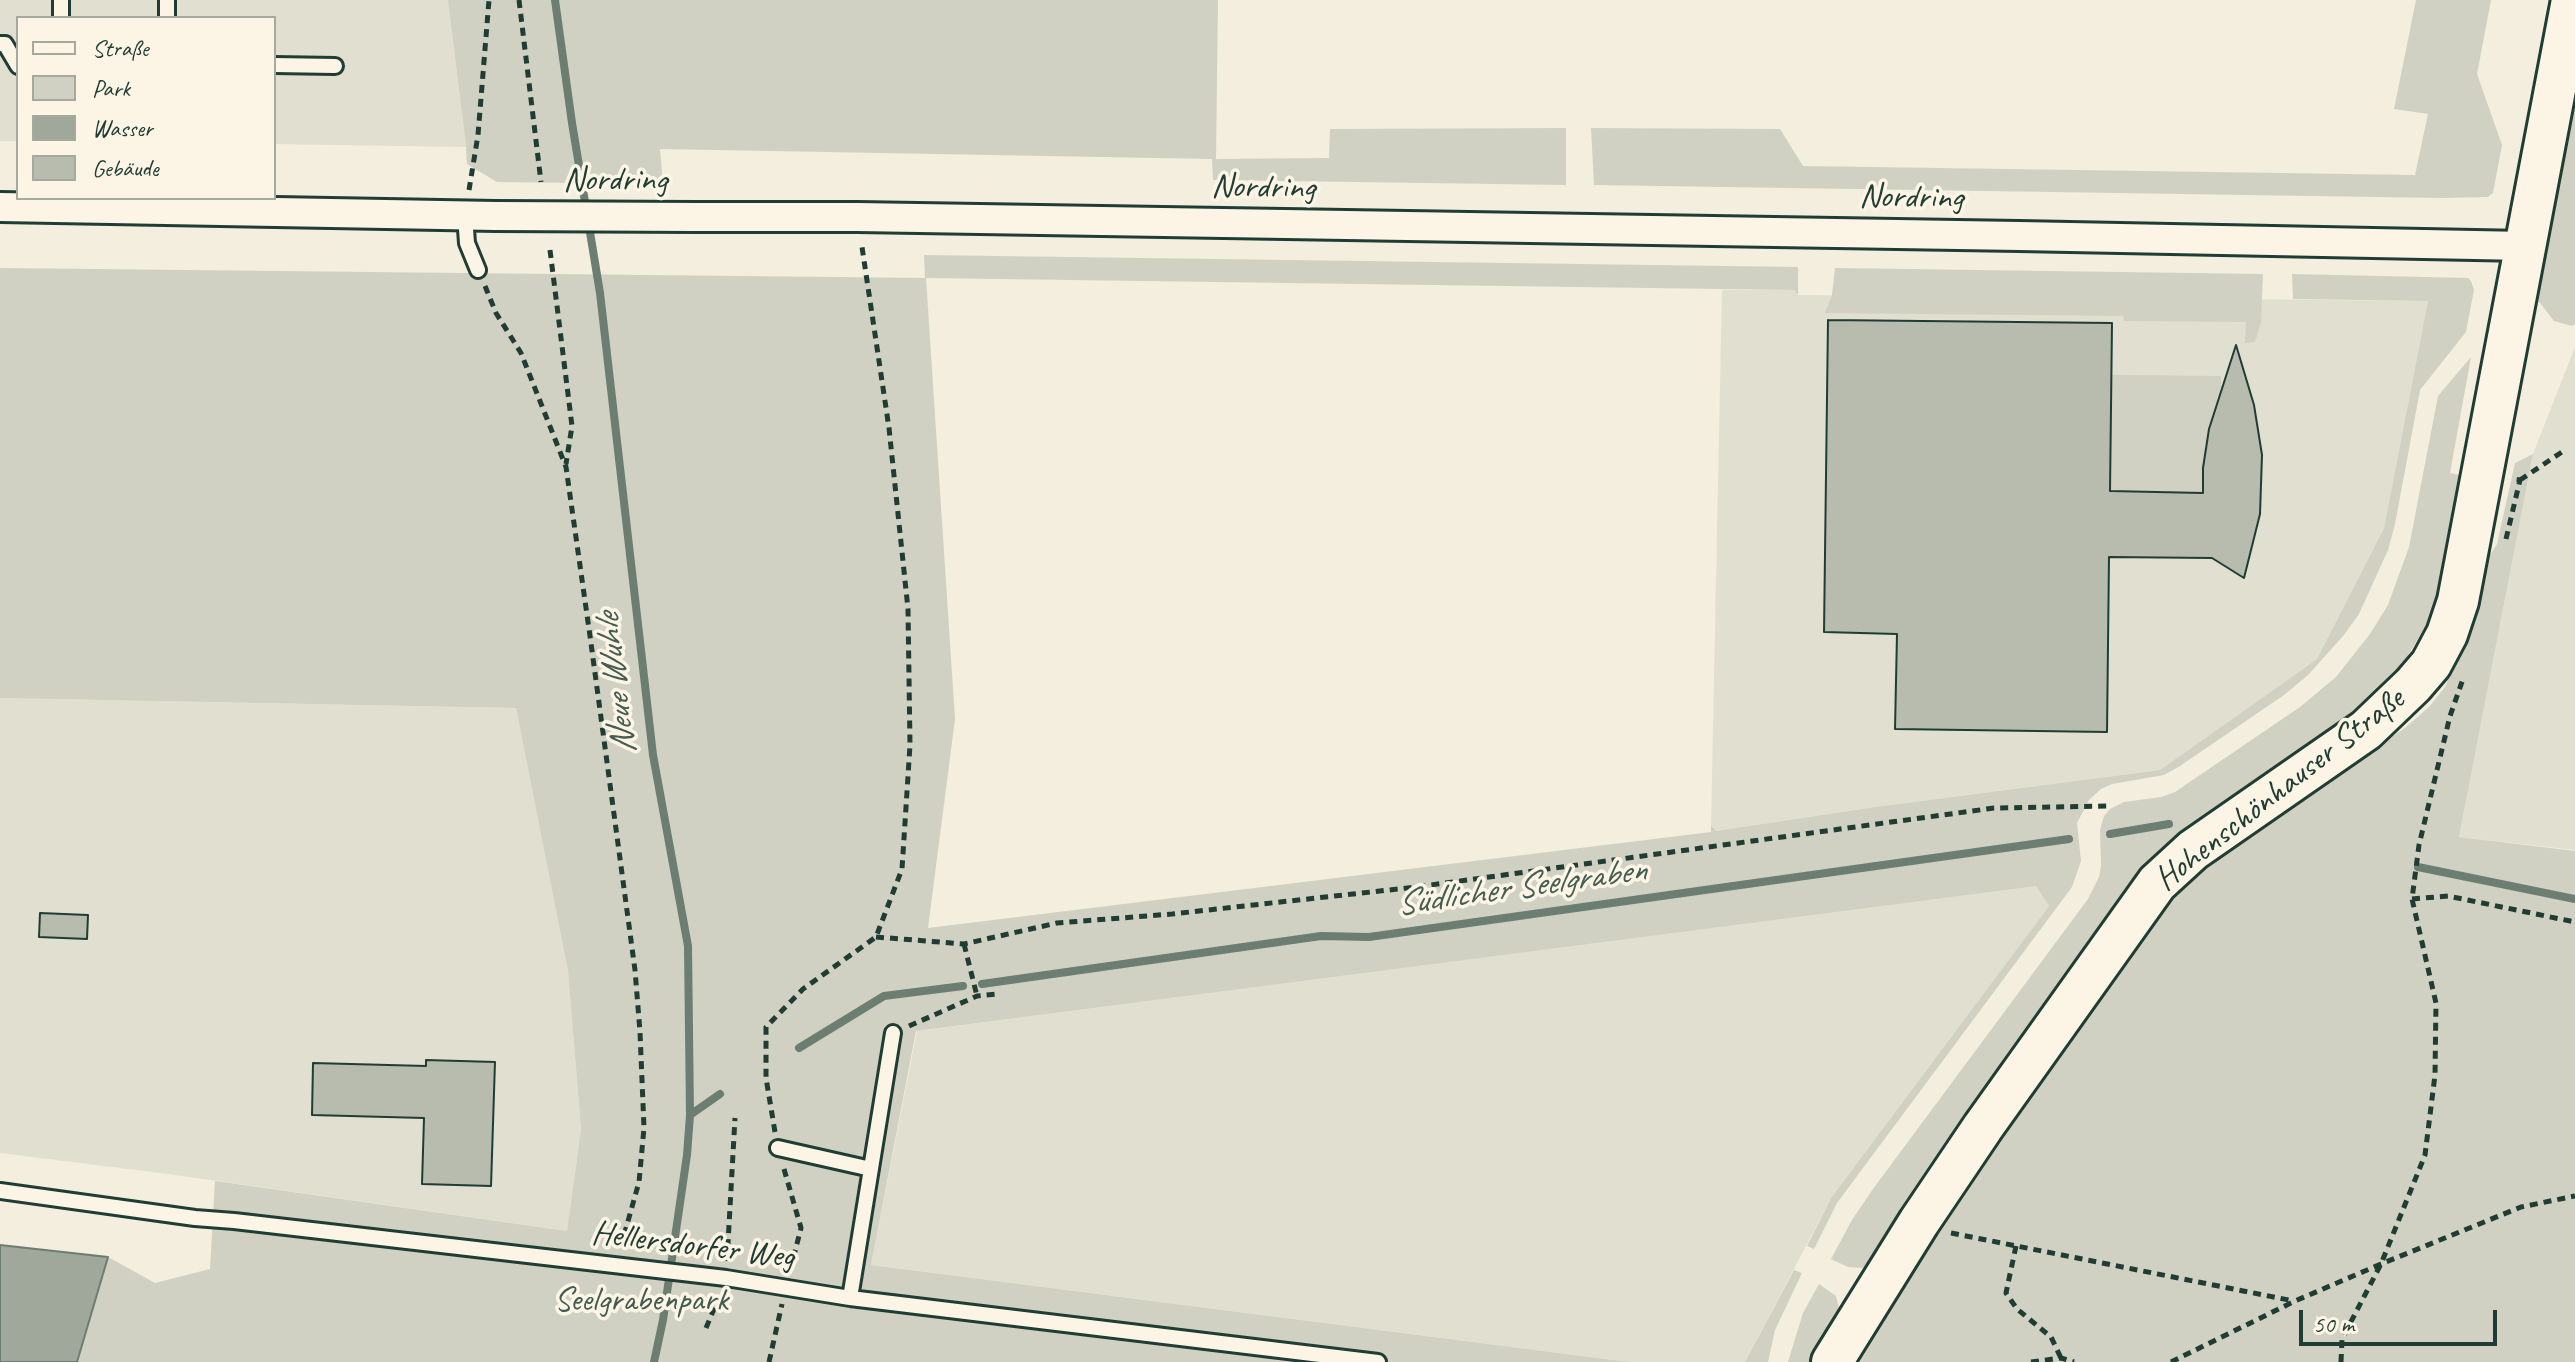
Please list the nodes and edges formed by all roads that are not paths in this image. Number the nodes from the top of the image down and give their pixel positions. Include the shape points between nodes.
1 (2572, 0) edge
2 (0, 44) edge
3 (16, 63) edge
4 (276, 65) edge
5 (335, 66) dead end
6 (0, 207) edge
7 (465, 215) junction
8 (2525, 246) junction
9 (478, 270) road end
10 (893, 1033) road end
11 (778, 1148) road end
12 (871, 1169) junction
13 (0, 1191) edge
14 (850, 1298) junction
15 (1378, 1362) edge
16 (1832, 1362) edge

1 - 8 street, Hohenschönhauser Straße
2 - 3 lane
4 - 5 lane
6 - 7 street, Nordring
7 - 8 street, Nordring, bridge
7 - 9 lane via 467,243
8 - 16 street, Hohenschönhauser Straße via 2458,601 2431,664 2366,730 2163,876 1983,1127
10 - 12 lane
11 - 12 lane
12 - 14 lane
13 - 14 lane, Hellersdorfer Weg via 726,1278
14 - 15 lane, Hellersdorfer Weg

